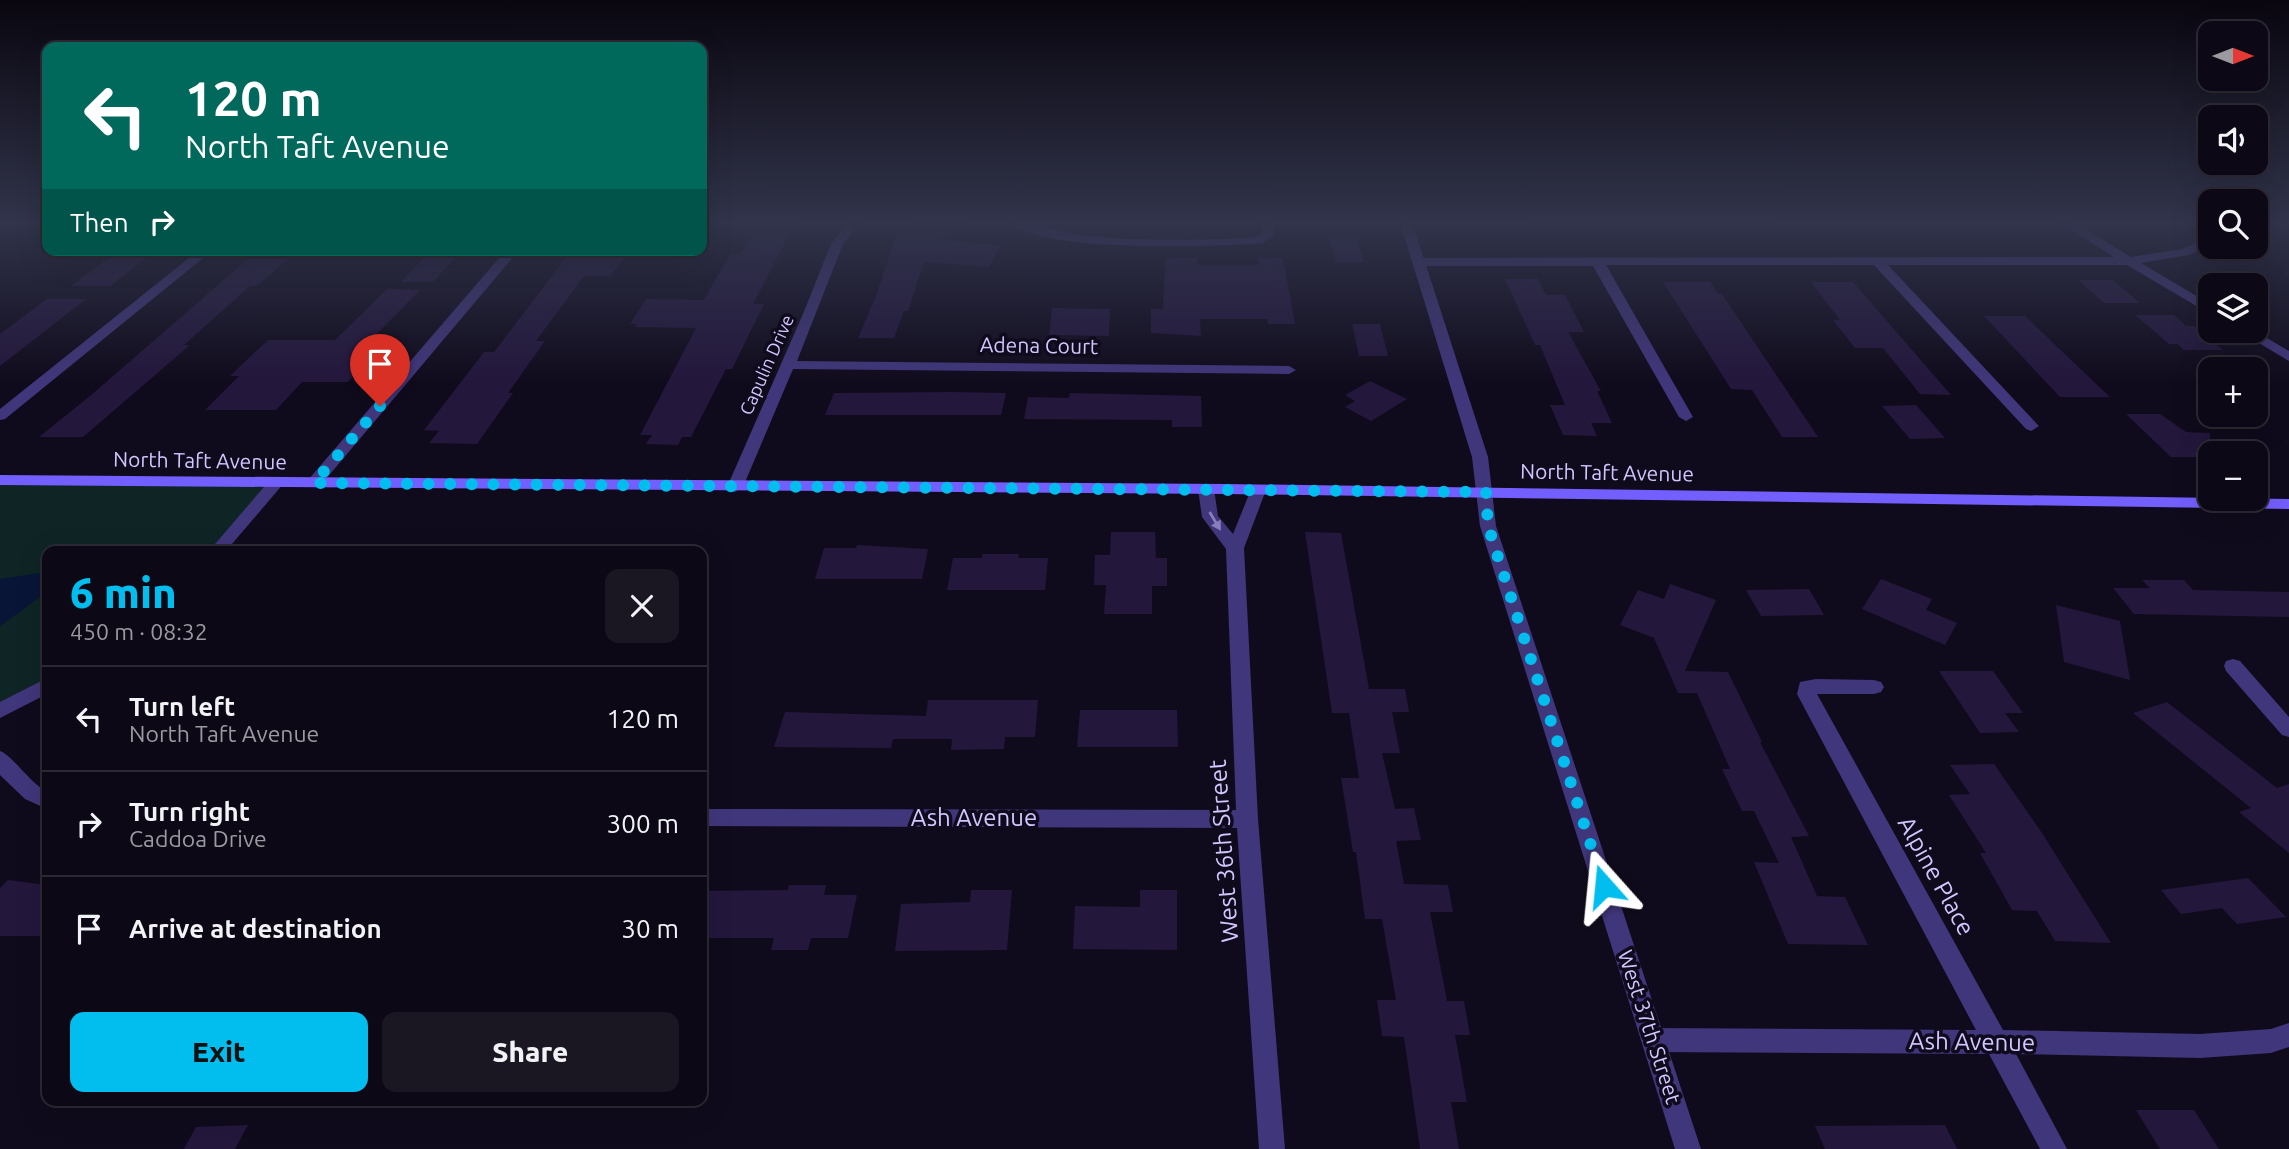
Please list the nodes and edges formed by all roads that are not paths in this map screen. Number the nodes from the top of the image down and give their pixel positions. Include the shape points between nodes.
1 (175, 276) edge
2 (491, 276) edge
3 (824, 276) edge
4 (1424, 276) edge
5 (1605, 276) edge
6 (1891, 276) edge
7 (2152, 276) edge
8 (2198, 303) edge
9 (2266, 343) edge
10 (2289, 357) edge
11 (789, 365) junction
12 (1289, 370) dead end
13 (0, 416) edge
14 (1686, 417) dead end
15 (2031, 426) dead end
16 (0, 480) edge
17 (276, 483) junction
18 (314, 483) junction
19 (735, 488) junction
20 (1206, 489) junction
21 (1258, 490) junction
22 (1486, 492) junction
23 (2289, 504) edge
24 (221, 546) edge
25 (1235, 548) junction
26 (2232, 666) dead end
27 (1874, 687) dead end
28 (42, 688) edge
29 (0, 711) edge
30 (2289, 730) edge
31 (0, 759) edge
32 (42, 799) edge
33 (707, 818) edge
34 (1247, 819) junction
35 (2289, 1035) edge
36 (1653, 1040) junction
37 (1996, 1042) junction
38 (1272, 1149) edge
39 (1688, 1149) edge
40 (2054, 1149) edge

1 - 13 street
2 - 18 street
3 - 11 street, Capulin Drive
4 - 22 street, West 37th Street via 1480,457
5 - 14 street
6 - 15 street
7 - 8 street
9 - 10 street
11 - 12 street, Adena Court
11 - 19 street, Capulin Drive
16 - 17 main road, North Taft Avenue
17 - 18 main road, North Taft Avenue
17 - 24 street
18 - 19 main road, North Taft Avenue
19 - 20 main road, North Taft Avenue
20 - 21 main road, North Taft Avenue
20 -> 25 street via 1210,517
21 - 22 main road, North Taft Avenue
21 - 25 street, West 36th Street
22 - 23 main road, North Taft Avenue
22 - 36 street, West 37th Street via 1488,526
25 - 34 street, West 36th Street
26 - 30 street
27 - 37 street, Alpine Place via 1816,685 1807,687 1807,694
28 - 29 street
31 - 32 street via 17,784
33 - 34 street, Ash Avenue
34 - 38 street, West 36th Street
35 - 37 street, Ash Avenue via 2272,1041 2200,1046
36 - 37 street, Ash Avenue
36 - 39 street, West 37th Street
37 - 40 street, Alpine Place

